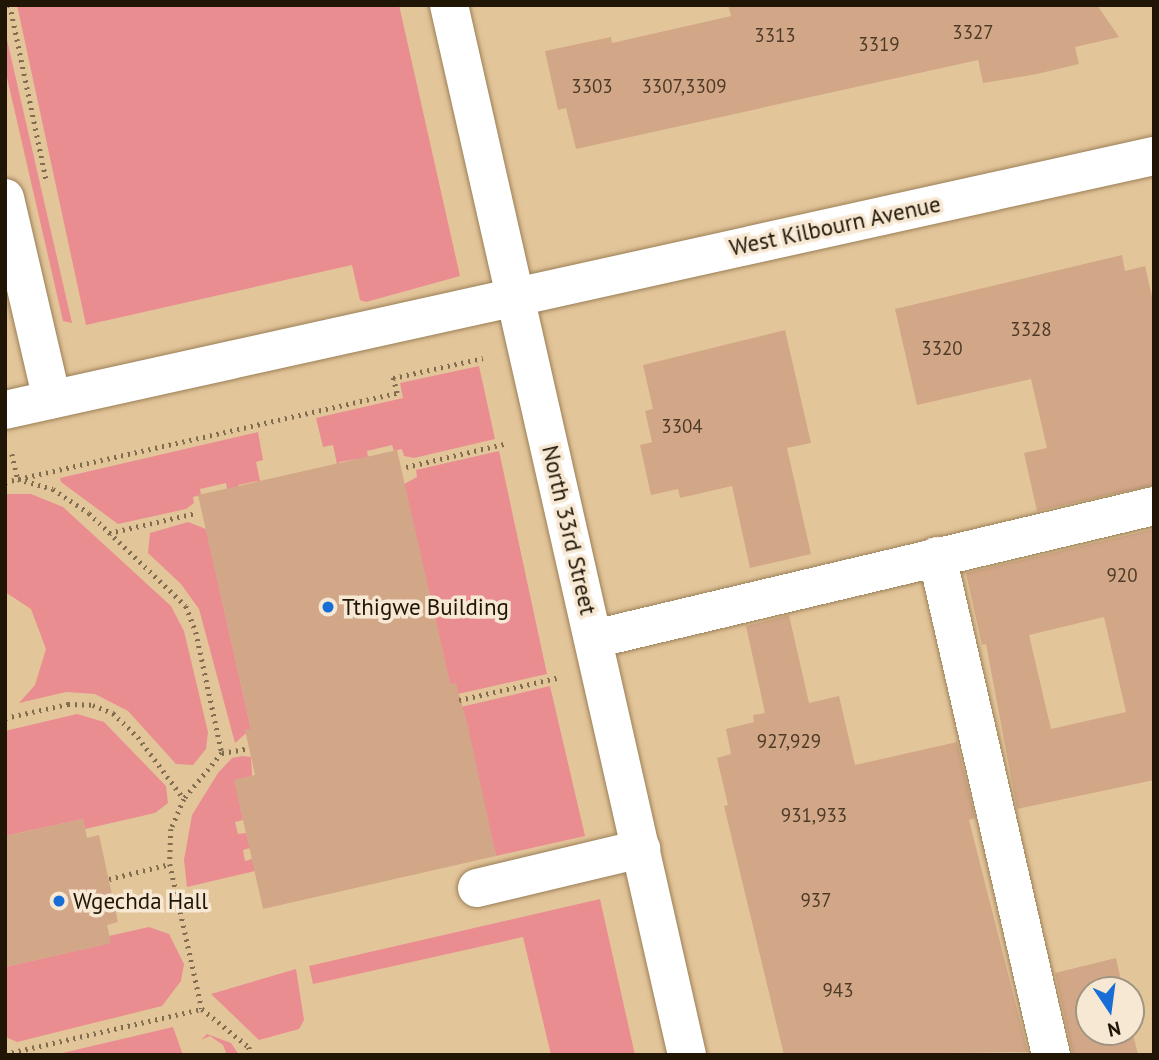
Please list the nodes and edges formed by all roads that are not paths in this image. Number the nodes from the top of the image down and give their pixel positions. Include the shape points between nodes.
1 (449, 5) edge
2 (1154, 156) edge
3 (5, 198) edge
4 (516, 296) junction
5 (52, 400) junction
6 (5, 410) edge
7 (1154, 506) edge
8 (937, 556) junction
9 (594, 639) junction
10 (641, 849) junction
11 (477, 888) dead end
12 (687, 1055) edge
13 (1051, 1055) edge

1 - 4 street, North 33rd Street
2 - 4 street, West Kilbourn Avenue
3 - 5 street
4 - 5 street, West Kilbourn Avenue
4 - 9 street, North 33rd Street
5 - 6 street, West Kilbourn Avenue
7 - 8 street
8 - 9 street
8 - 13 street
9 - 10 street, North 33rd Street
10 - 11 street
10 - 12 street, North 33rd Street

